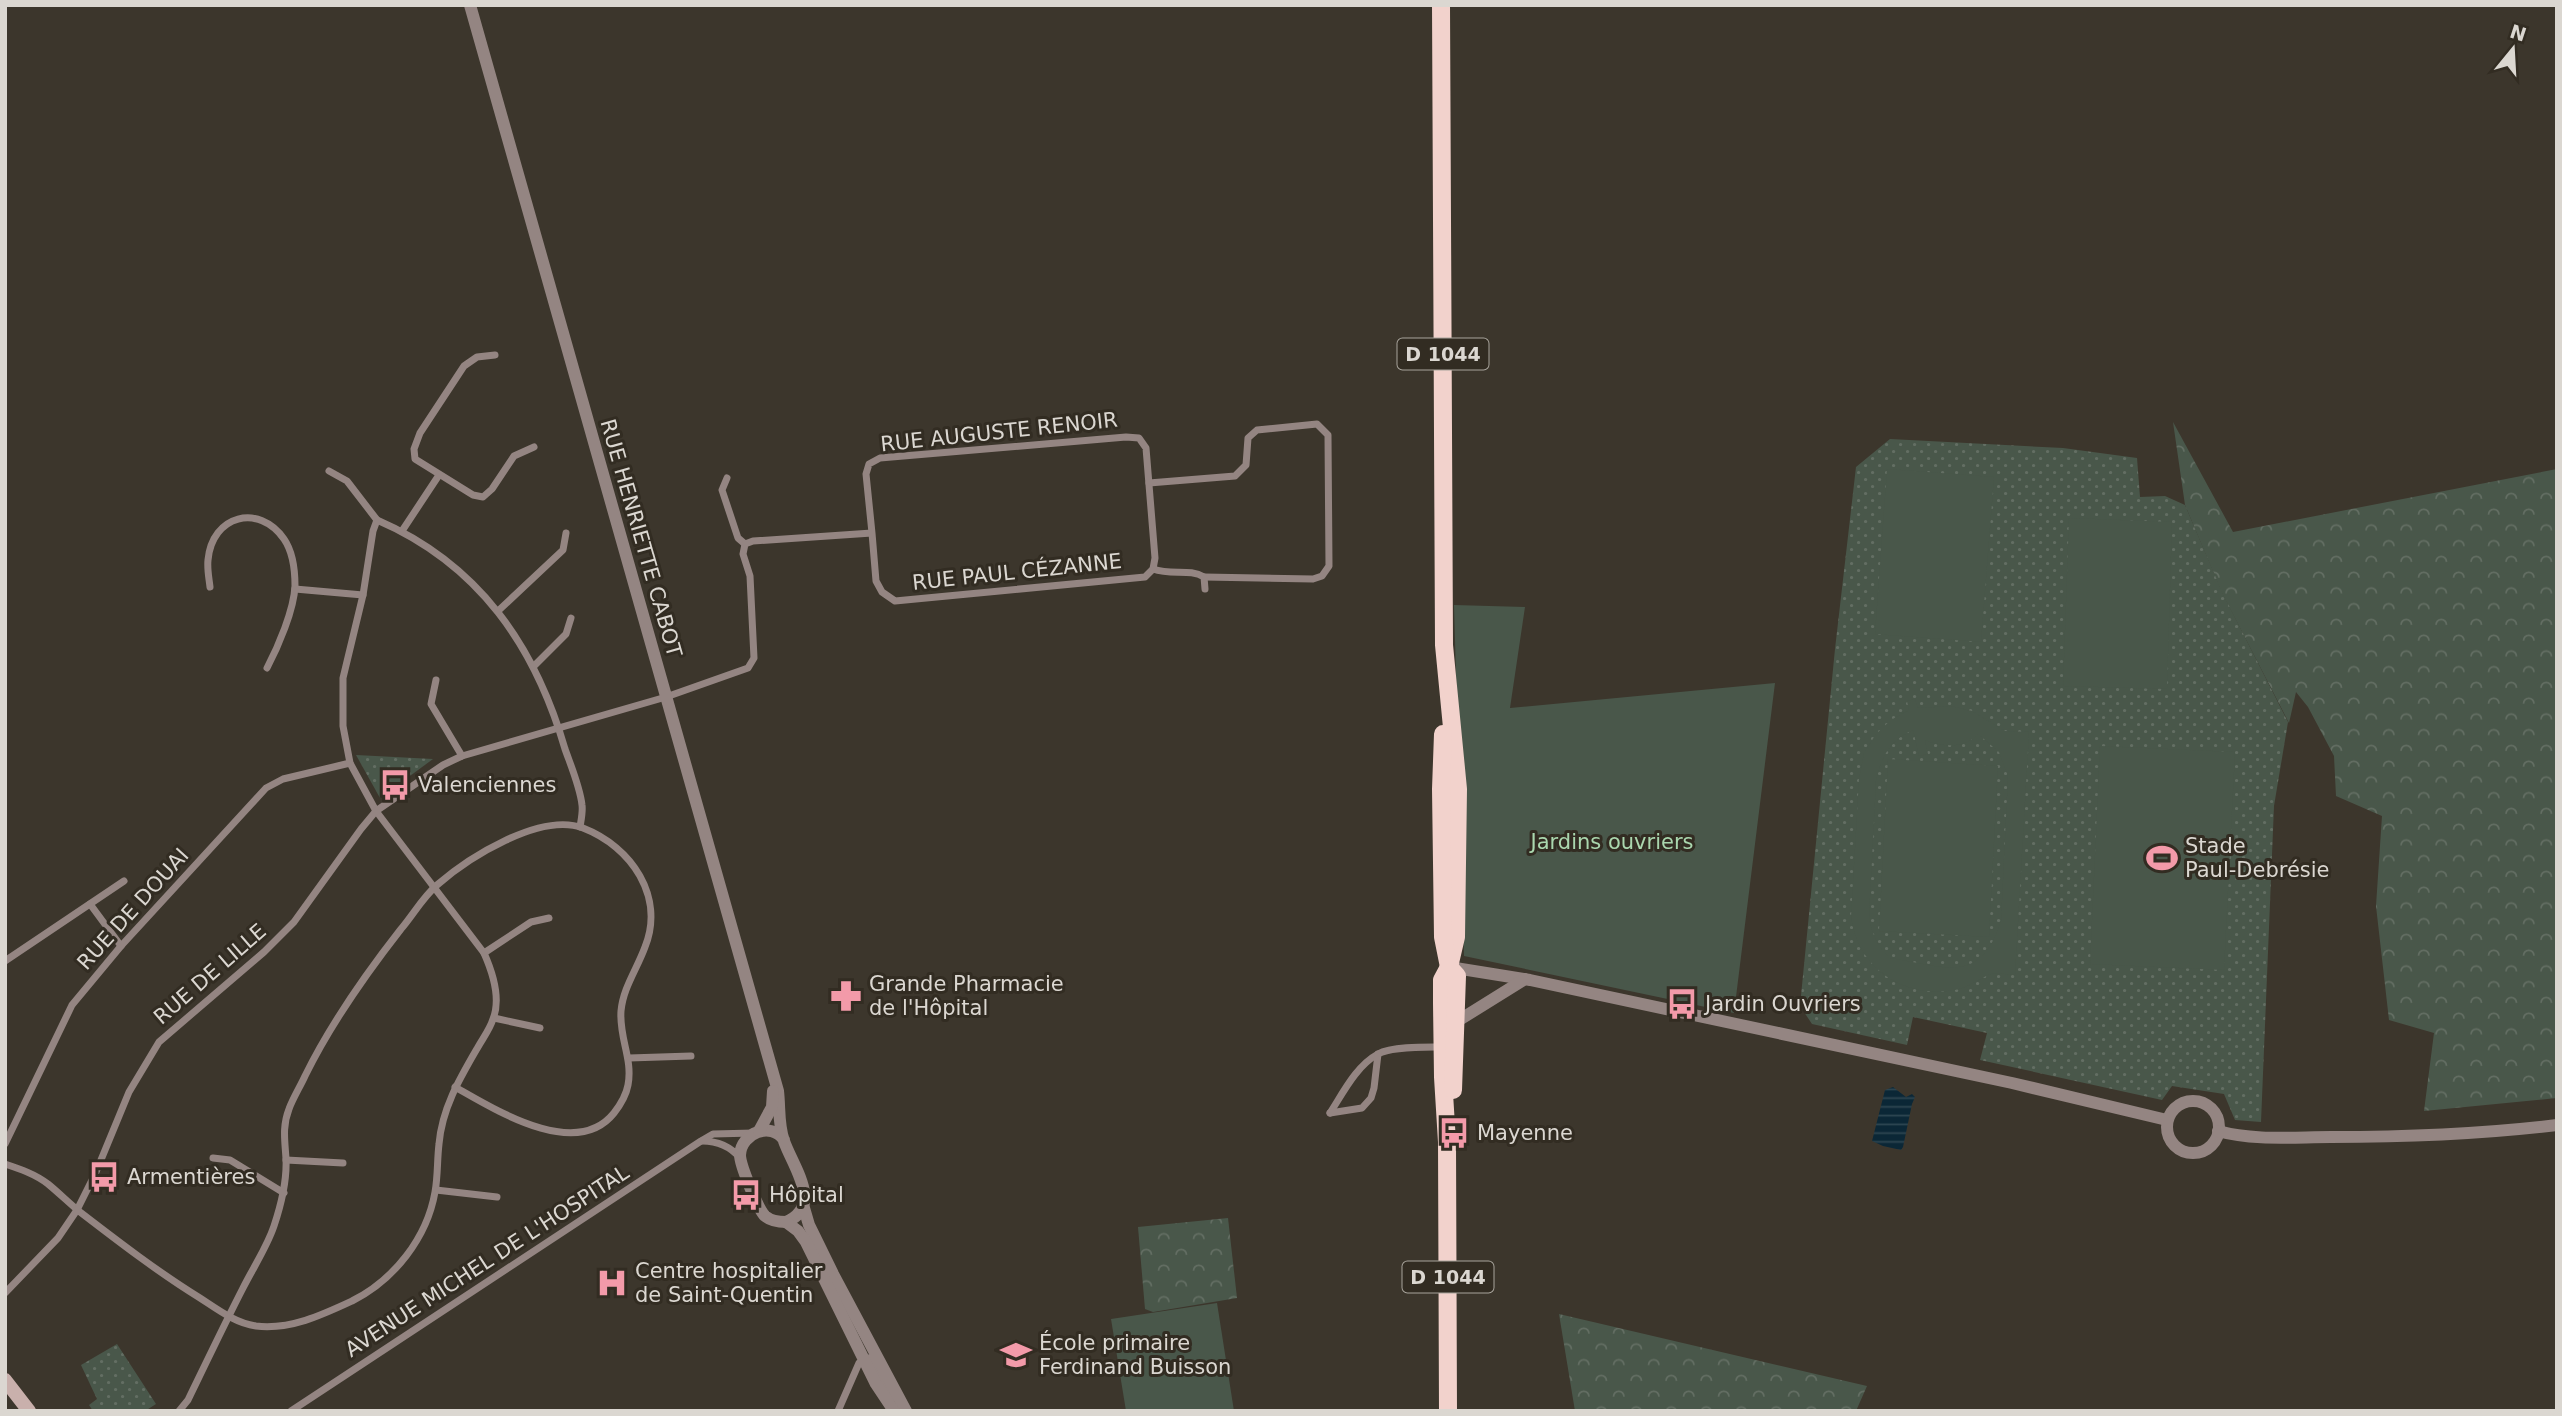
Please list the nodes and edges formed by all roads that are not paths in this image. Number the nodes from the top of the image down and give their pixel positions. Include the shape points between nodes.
1 (470, 5) edge
2 (1441, 5) edge
3 (495, 355) dead end
4 (534, 447) dead end
5 (329, 471) dead end
6 (439, 475) junction
7 (727, 478) dead end
8 (1149, 483) junction
9 (1152, 506) joint
10 (377, 520) junction
11 (402, 531) junction
12 (566, 533) dead end
13 (872, 533) junction
14 (745, 544) junction
15 (1153, 569) junction
16 (1204, 577) junction
17 (210, 587) dead end
18 (295, 589) junction
19 (1205, 589) dead end
20 (363, 595) junction
21 (498, 611) junction
22 (571, 618) dead end
23 (534, 666) junction
24 (267, 668) dead end
25 (436, 680) dead end
26 (666, 697) junction
27 (559, 729) junction
28 (462, 756) junction
29 (350, 762) junction
30 (376, 811) junction
31 (580, 827) junction
32 (124, 881) dead end
33 (435, 886) junction
34 (90, 904) junction
35 (549, 918) dead end
36 (121, 946) junction
37 (484, 953) junction
38 (5, 961) edge
39 (1449, 967) junction
40 (1525, 979) junction
41 (494, 1018) junction
42 (1456, 1022) junction
43 (540, 1028) dead end
44 (1449, 1047) junction
45 (1378, 1054) junction
46 (691, 1056) dead end
47 (629, 1058) junction
48 (774, 1081) junction
49 (455, 1087) junction
50 (2167, 1120) junction
51 (2557, 1125) edge
52 (2218, 1131) junction
53 (756, 1132) junction
54 (784, 1140) junction
55 (701, 1141) junction
56 (5, 1144) edge
57 (213, 1158) dead end
58 (740, 1158) junction
59 (286, 1160) junction
60 (343, 1163) dead end
61 (5, 1164) edge
62 (436, 1190) junction
63 (284, 1193) junction
64 (497, 1197) dead end
65 (804, 1208) junction
66 (77, 1210) junction
67 (786, 1222) junction
68 (5, 1293) edge
69 (229, 1316) junction
70 (864, 1360) junction
71 (5, 1380) edge
72 (901, 1410) edge
73 (29, 1411) edge
74 (179, 1411) edge
75 (291, 1411) edge
76 (838, 1411) edge
77 (1448, 1411) edge

1 - 26 street, RUE HENRIETTE CABOT
2 - 39 main road, D 1044 via 1445,659 1458,789 1456,937
3 - 6 street via 477,357 464,366 420,433 415,459
4 - 6 street via 514,456 483,497
5 - 10 street via 347,481
6 - 11 street
7 - 14 street via 722,490 738,538
8 - 9 street, RUE AUGUSTE RENOIR
8 - 13 street, RUE AUGUSTE RENOIR via 1146,448 1139,438 880,458 869,464 866,474
8 - 16 street via 1235,476 1246,465 1248,438 1257,430 1317,424 1328,435 1329,566 1322,576
9 - 15 street, RUE PAUL CÉZANNE
10 - 11 street
10 - 20 street
11 - 21 street via 455,568
12 - 21 street via 563,551
13 - 14 street
13 - 15 street, RUE PAUL CÉZANNE via 876,581 895,601 1144,577
14 - 26 street via 751,664 741,673
15 - 16 street via 1166,574 1196,572
16 - 19 street
17 - 18 street via 207,562 211,542 227,522 241,518 257,520 284,539 293,563
18 - 20 street
18 - 24 street via 280,644
20 - 29 street via 343,678 343,726
21 - 23 street
22 - 23 street via 566,634
23 - 27 street
25 - 28 street via 431,704
26 - 27 street, RUE DE LILLE
26 - 48 street, RUE HENRIETTE CABOT
27 - 28 street, RUE DE LILLE
27 - 31 street via 582,805
28 - 30 street, RUE DE LILLE
29 - 30 street
29 - 36 street, RUE DE DOUAI via 283,779 266,788
30 - 33 street
30 - 66 street, RUE DE LILLE via 294,922 159,1042 129,1092
31 - 33 street via 533,830 496,843
31 - 47 street via 626,857 646,884 651,905 646,946 621,1009 623,1043
32 - 34 street
33 - 37 street
33 - 59 street via 369,970 319,1047 288,1110 283,1135
34 - 36 street
34 - 38 street
35 - 37 street via 531,922
36 - 56 street, RUE DE DOUAI via 72,1005
37 - 41 street via 492,972
39 - 40 street
39 - 42 main road, D 1044 via 1457,976
39 - 44 main road, D 1044 via 1443,980
40 - 42 street
40 - 50 street
41 - 43 street
41 - 49 street
42 - 44 main road, D 1044
44 - 45 street
44 - 77 main road, D 1044
45 - 45 street via 1371,1098 1362,1108 1330,1113 1359,1069
46 - 47 street
47 - 49 street via 622,1103 609,1119 578,1132 528,1124
48 - 53 street, RUE HENRIETTE CABOT via 772,1107
48 - 54 street, RUE HENRIETTE CABOT
49 - 62 street via 440,1132
50 - 52 street via 2176,1107 2198,1101 2212,1109
50 - 52 street via 2173,1144 2187,1152 2204,1150
51 - 52 street via 2417,1136 2269,1137
53 - 54 street via 774,1131
53 - 55 street, AVENUE MICHEL DE L'HOSPITAL via 713,1134
53 - 58 street, RUE HENRIETTE CABOT via 742,1146
54 - 65 street, RUE HENRIETTE CABOT via 805,1192
55 - 58 street via 726,1146
55 - 75 street, AVENUE MICHEL DE L'HOSPITAL
57 - 63 street via 230,1160
58 - 67 street via 761,1210 769,1219
59 - 60 street
59 - 63 street
61 - 66 street via 46,1182
62 - 64 street
62 - 69 street via 430,1212 402,1262 363,1295 317,1318 292,1324 257,1326
63 - 69 street via 273,1229
65 - 67 street
65 - 72 street
66 - 68 street, RUE DE LILLE via 58,1238
66 - 69 street via 156,1271
67 - 70 street via 806,1241
69 - 74 street
70 - 72 street
70 - 76 street
71 - 73 main road

